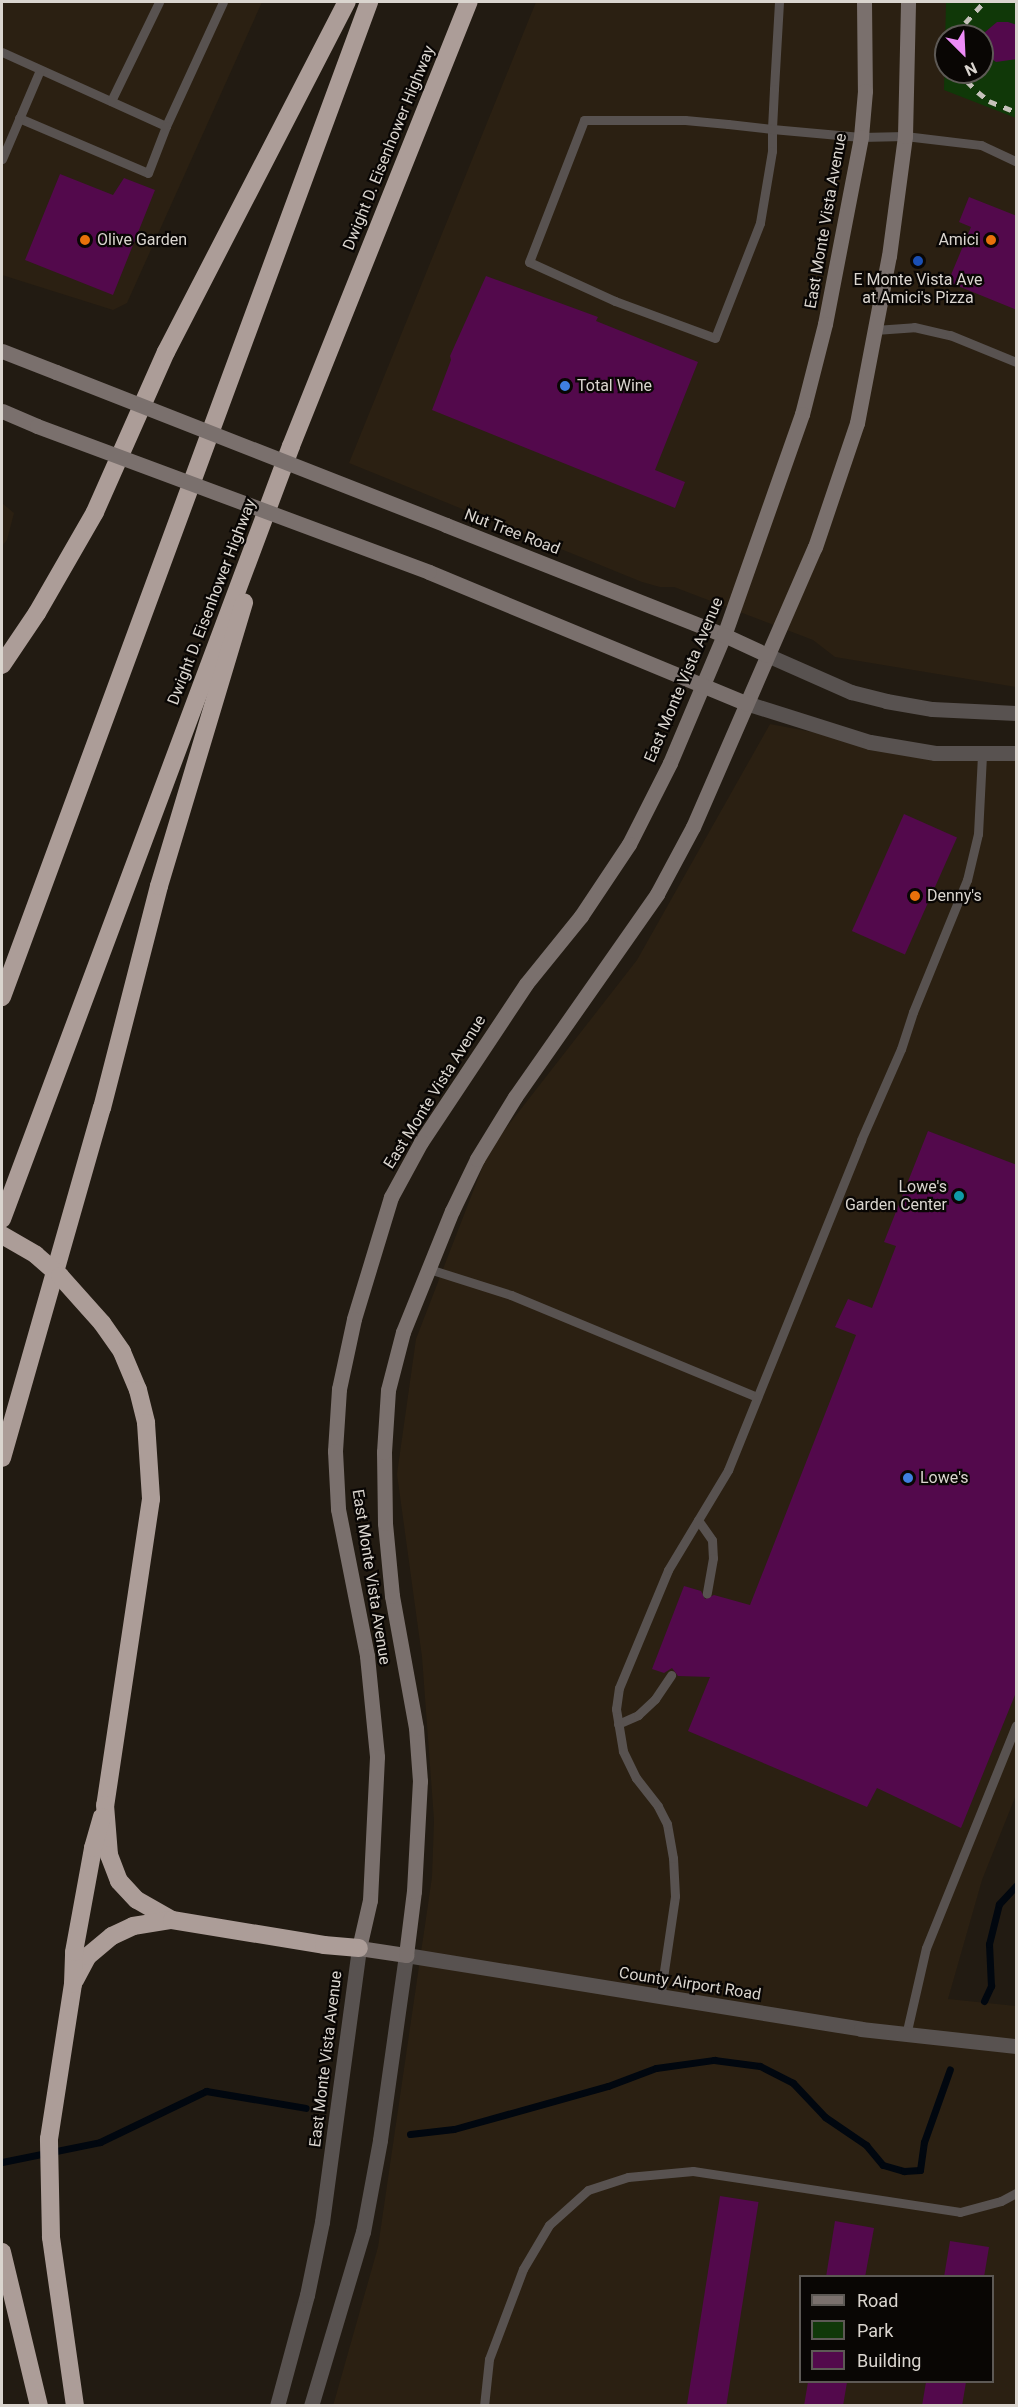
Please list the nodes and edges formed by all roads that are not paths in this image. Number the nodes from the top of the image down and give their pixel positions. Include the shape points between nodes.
1 (159, 2) edge
2 (223, 2) edge
3 (348, 2) edge
4 (369, 2) edge
5 (469, 2) edge
6 (779, 2) edge
7 (864, 2) edge
8 (908, 2) edge
9 (2, 52) edge
10 (40, 70) junction
11 (111, 101) junction
12 (19, 118) junction
13 (166, 126) junction
14 (772, 129) junction
15 (905, 136) junction
16 (861, 137) junction
17 (2, 159) edge
18 (1017, 161) edge
19 (875, 330) junction
20 (2, 351) edge
21 (1017, 362) edge
22 (2, 411) edge
23 (291, 446) junction
24 (38, 613) junction
25 (724, 635) junction
26 (2, 647) edge
27 (767, 655) junction
28 (2, 665) edge
29 (704, 687) junction
30 (746, 703) junction
31 (1017, 713) edge
32 (1017, 753) edge
33 (982, 754) junction
34 (2, 997) edge
35 (2, 1219) edge
36 (2, 1235) edge
37 (429, 1269) junction
38 (757, 1398) junction
39 (2, 1458) edge
40 (698, 1520) junction
41 (706, 1593) dead end
42 (671, 1676) dead end
43 (618, 1724) junction
44 (1017, 1725) edge
45 (105, 1805) junction
46 (172, 1920) junction
47 (359, 1948) junction
48 (406, 1955) junction
49 (73, 1984) junction
50 (660, 1998) junction
51 (906, 2035) junction
52 (1017, 2046) edge
53 (1017, 2193) edge
54 (2, 2252) edge
55 (39, 2406) edge
56 (75, 2406) edge
57 (277, 2406) edge
58 (311, 2406) edge
59 (484, 2406) edge

1 - 11 lane
2 - 13 lane
3 - 24 highway via 166,352 95,512
4 - 34 highway
5 - 23 highway, Dwight D. Eisenhower Highway
6 - 14 lane
7 - 16 main road, East Monte Vista Avenue
8 - 15 main road, East Monte Vista Avenue
9 - 10 lane
10 - 11 lane
10 - 12 lane
11 - 13 lane
12 - 13 lane via 148,173
12 - 17 lane
14 - 14 lane via 760,224 715,338 615,301 529,262 584,120 685,120
14 - 16 lane
15 - 16 lane
15 - 18 lane via 981,145
15 - 19 main road, East Monte Vista Avenue via 896,214
16 - 25 main road, East Monte Vista Avenue via 825,324 802,414
19 - 21 lane via 914,327 941,333
19 - 27 main road, East Monte Vista Avenue via 857,423 815,547
20 - 25 main road, Nut Tree Road, bridge
22 - 29 main road, bridge via 429,572
23 - 35 highway, Dwight D. Eisenhower Highway
23 - 39 highway via 159,886 102,1108
24 - 26 highway
24 - 28 highway
25 - 27 main road, Nut Tree Road
25 - 29 main road, East Monte Vista Avenue
27 - 30 main road, East Monte Vista Avenue
27 - 31 street, Nut Tree Road via 851,692 886,701 932,709
29 - 30 main road
29 - 47 main road, East Monte Vista Avenue via 629,844 581,916 526,984 421,1142 392,1197 354,1319 339,1389 335,1451 338,1509 367,1656 377,1757 370,1900
30 - 33 street via 870,742 935,753
30 - 37 main road, East Monte Vista Avenue via 693,827 657,894 515,1097 477,1159
32 - 33 street
33 - 38 lane via 978,834 967,880
36 - 45 highway, bridge via 52,1269 102,1323 122,1352 146,1423 151,1499
37 - 38 lane via 511,1295
37 - 48 main road, East Monte Vista Avenue via 403,1332 388,1390 384,1452 392,1596 416,1728 420,1781
38 - 40 lane via 729,1470
40 - 41 lane via 712,1540 713,1558
40 - 43 lane via 668,1570 619,1688
42 - 43 lane via 638,1715
43 - 50 lane via 623,1751 636,1778 668,1824 674,1858 675,1896
44 - 51 lane via 926,1947
45 - 46 highway via 110,1855 119,1881 137,1900
45 - 49 highway via 84,1894
46 - 47 highway
46 - 49 highway via 133,1926 112,1936 88,1956
47 - 48 main road, County Airport Road
47 - 57 street, East Monte Vista Avenue via 322,2222
48 - 50 street, County Airport Road
48 - 58 street, East Monte Vista Avenue via 363,2232
49 - 56 highway via 49,2139 49,2163 51,2237
50 - 51 street, County Airport Road
51 - 52 street, County Airport Road
53 - 59 lane via 960,2212 693,2171 628,2177 588,2190 549,2225 523,2269 489,2360
54 - 55 highway

